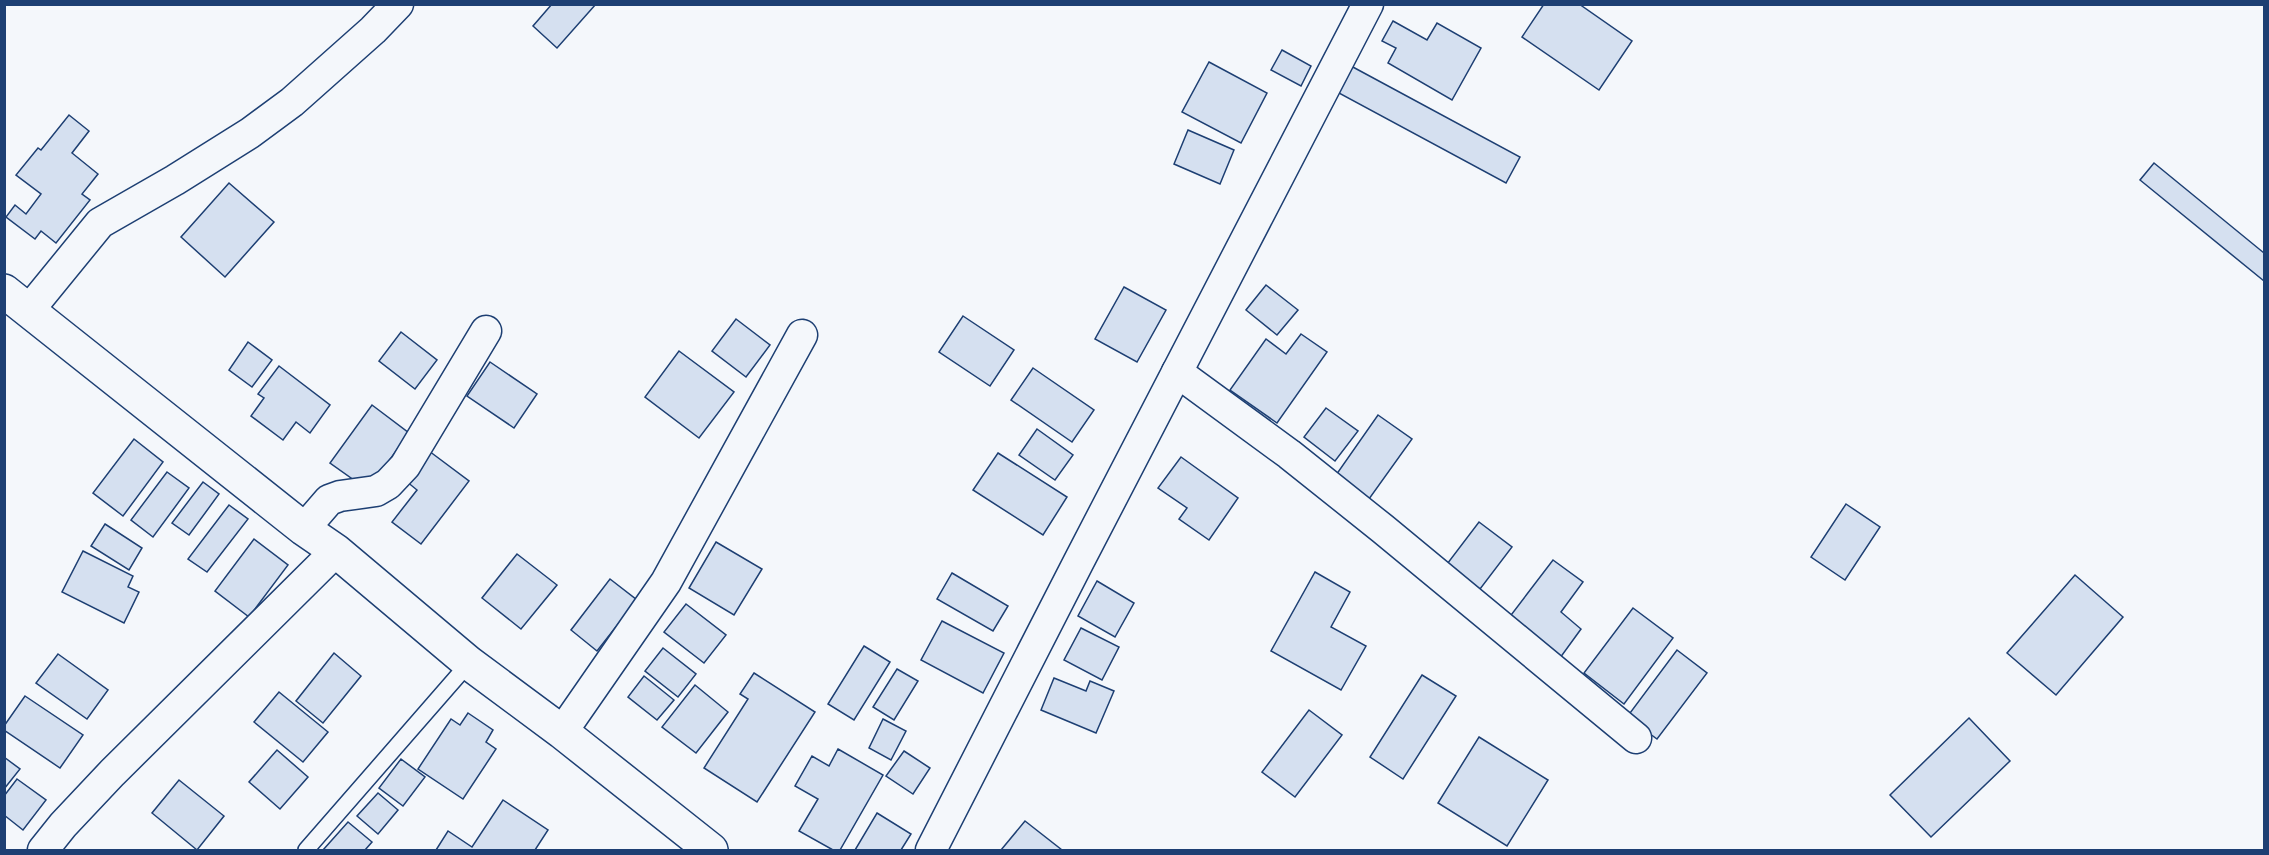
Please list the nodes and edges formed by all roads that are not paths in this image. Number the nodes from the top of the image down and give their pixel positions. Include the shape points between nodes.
1 (398, 4) edge
2 (1368, 4) edge
3 (17, 301) edge
4 (486, 331) dead end
5 (802, 335) dead end
6 (1178, 372) junction
7 (304, 529) junction
8 (336, 551) junction
9 (469, 663) junction
10 (562, 732) junction
11 (1636, 738) dead end
12 (43, 850) edge
13 (306, 850) edge
14 (711, 850) edge
15 (931, 850) edge

1 - 3 street via 292,102 176,180 100,223
2 - 6 street
3 - 7 street
4 - 7 street via 405,465 388,484 376,491 329,500
5 - 10 street via 666,582
6 - 11 street via 1375,522
6 - 15 street
7 - 8 street
8 - 9 street
8 - 12 street via 112,773
9 - 10 street
9 - 13 lane
10 - 14 street

